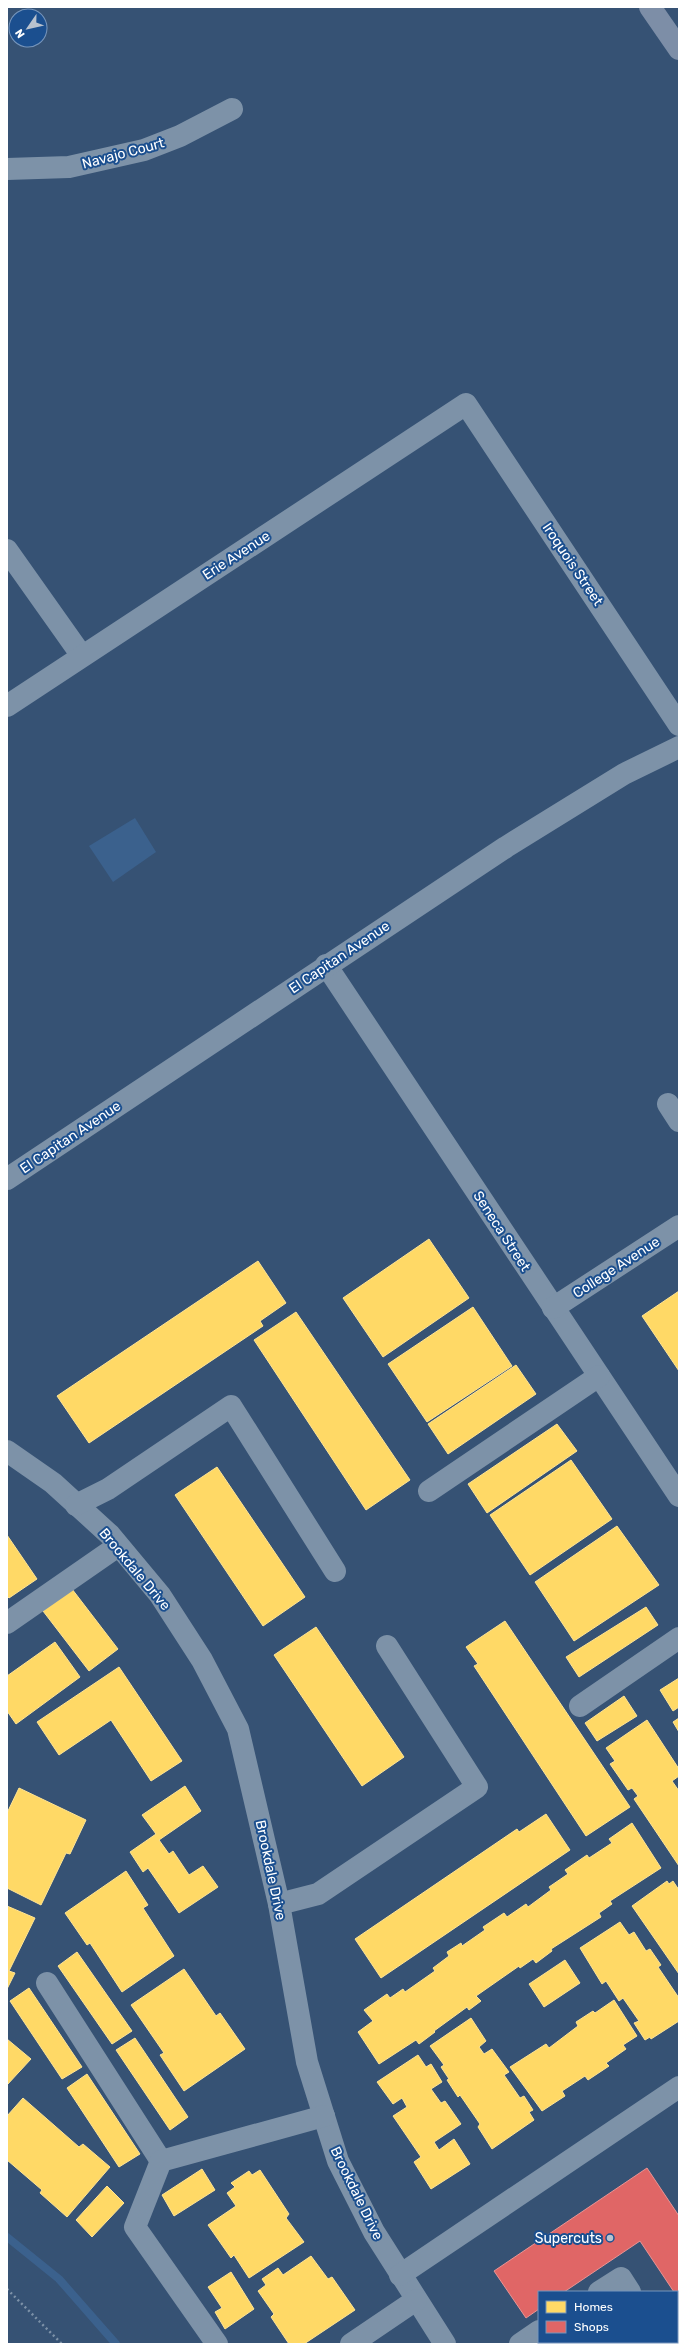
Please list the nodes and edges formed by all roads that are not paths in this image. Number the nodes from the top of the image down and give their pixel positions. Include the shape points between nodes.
1 (650, 7) edge
2 (675, 36) edge
3 (232, 109) dead end
4 (7, 169) edge
5 (466, 404) joint
6 (7, 550) edge
7 (82, 656) junction
8 (7, 706) edge
9 (679, 724) edge
10 (679, 747) edge
11 (326, 965) junction
12 (7, 1179) edge
13 (679, 1226) edge
14 (553, 1308) junction
15 (599, 1376) junction
16 (7, 1451) edge
17 (429, 1491) dead end
18 (679, 1496) edge
19 (76, 1505) junction
20 (118, 1546) junction
21 (335, 1571) dead end
22 (7, 1623) edge
23 (679, 1638) edge
24 (386, 1646) dead end
25 (580, 1706) dead end
26 (279, 1904) junction
27 (47, 1983) dead end
28 (679, 2087) edge
29 (324, 2116) junction
30 (161, 2161) junction
31 (400, 2275) junction
32 (601, 2291) edge
33 (629, 2291) edge
34 (416, 2300) junction
35 (538, 2332) edge
36 (217, 2344) edge
37 (352, 2344) edge
38 (445, 2344) edge
39 (520, 2344) edge

1 - 2 main road
3 - 4 street, Navajo Court via 180,136 144,150 69,167
5 - 7 street, Erie Avenue
5 - 9 street, Iroquois Street
6 - 7 street
7 - 8 street, Erie Avenue
10 - 11 street, El Capitan Avenue via 624,774 506,846
11 - 12 street, El Capitan Avenue
11 - 14 street, Seneca Street
13 - 14 street, College Avenue
14 - 15 street, Seneca Street
15 - 17 street
15 - 18 street, Seneca Street
16 - 19 street, Brookdale Drive via 53,1483
19 - 20 street, Brookdale Drive
19 - 21 street via 108,1489 231,1406
20 - 22 street
20 - 26 street, Brookdale Drive via 160,1595 202,1660 238,1729
23 - 25 street
24 - 26 street via 477,1787 318,1894
26 - 29 street, Brookdale Drive via 307,2062
27 - 30 street
28 - 31 street
29 - 30 street
29 - 31 street, Brookdale Drive via 338,2161 374,2232
30 - 36 street via 135,2226
31 - 34 street, Brookdale Drive
32 - 33 street via 621,2278
34 - 37 street
34 - 38 street, Brookdale Drive
35 - 39 street

